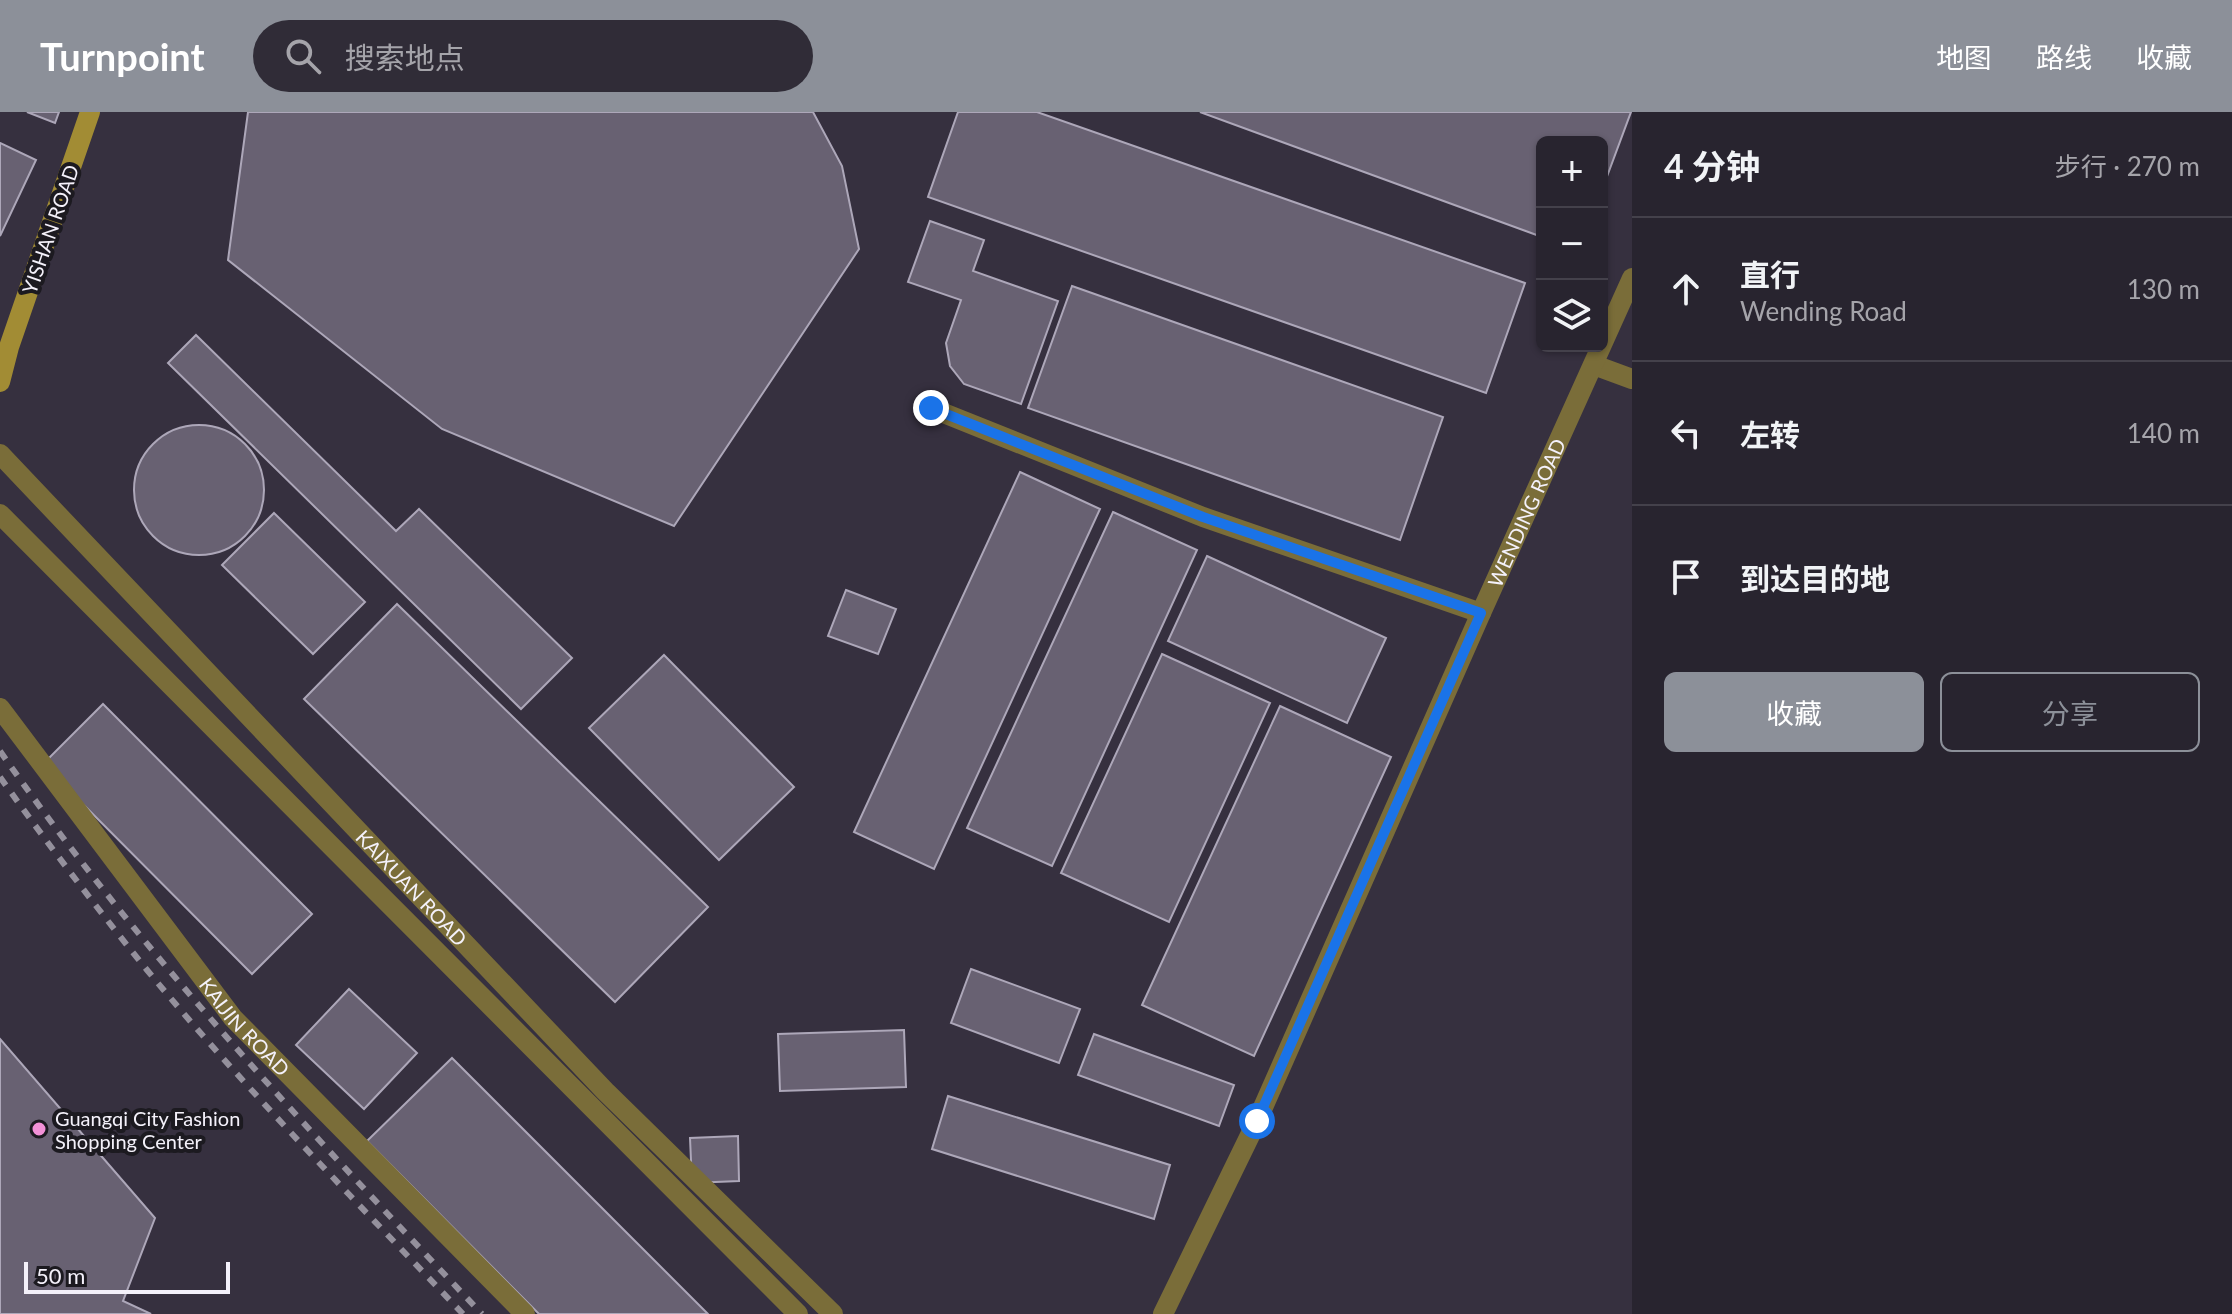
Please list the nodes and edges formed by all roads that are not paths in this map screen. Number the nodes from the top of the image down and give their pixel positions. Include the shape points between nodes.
1 (90, 112) edge
2 (1632, 278) edge
3 (4, 352) edge
4 (1594, 365) junction
5 (1632, 379) edge
6 (0, 382) edge
7 (931, 408) dead end
8 (0, 454) edge
9 (0, 514) edge
10 (1481, 613) junction
11 (0, 708) edge
12 (525, 1314) edge
13 (798, 1314) edge
14 (833, 1314) edge
15 (1163, 1314) edge

1 - 3 main road, YISHAN ROAD
2 - 4 street, WENDING ROAD
3 - 6 main road, YISHAN ROAD
4 - 5 street
4 - 10 street, WENDING ROAD
7 - 10 street via 1203,517
8 - 14 street, KAIXUAN ROAD via 605,1091
9 - 13 street, KAIXUAN ROAD
10 - 15 street, WENDING ROAD via 1257,1121
11 - 12 street, KAIJIN ROAD via 233,1018

